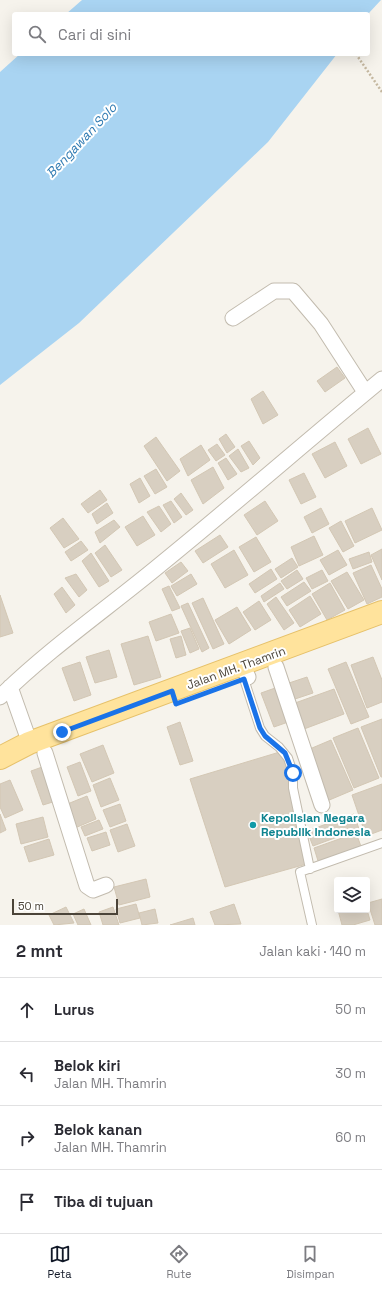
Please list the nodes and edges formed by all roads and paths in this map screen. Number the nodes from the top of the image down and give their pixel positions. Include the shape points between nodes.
1 (357, 56) edge
2 (382, 92) edge
3 (233, 318) dead end
4 (382, 379) edge
5 (365, 392) junction
6 (382, 612) edge
7 (382, 628) edge
8 (276, 667) junction
9 (245, 674) junction
10 (5, 692) edge
11 (174, 698) junction
12 (27, 735) dead end
13 (45, 753) junction
14 (0, 757) edge
15 (0, 768) edge
16 (322, 805) dead end
17 (382, 843) edge
18 (310, 869) junction
19 (106, 885) dead end
20 (312, 925) edge

1 - 2 path
3 - 5 street via 274,291 293,291 321,324
4 - 5 street
5 - 10 street via 224,513 41,659
6 - 9 main road, Jalan MH. Thamrin
7 - 8 main road, Jalan MH. Thamrin
8 - 9 main road, Jalan MH. Thamrin
8 - 16 street
9 - 11 main road, Jalan MH. Thamrin
9 - 18 lane via 260,728 288,758
10 - 12 street
11 - 13 main road, Jalan MH. Thamrin
11 - 14 main road, Jalan MH. Thamrin via 29,743
13 - 15 main road, Jalan MH. Thamrin
13 - 19 street via 87,886 93,890
17 - 18 lane
18 - 20 lane via 299,874

